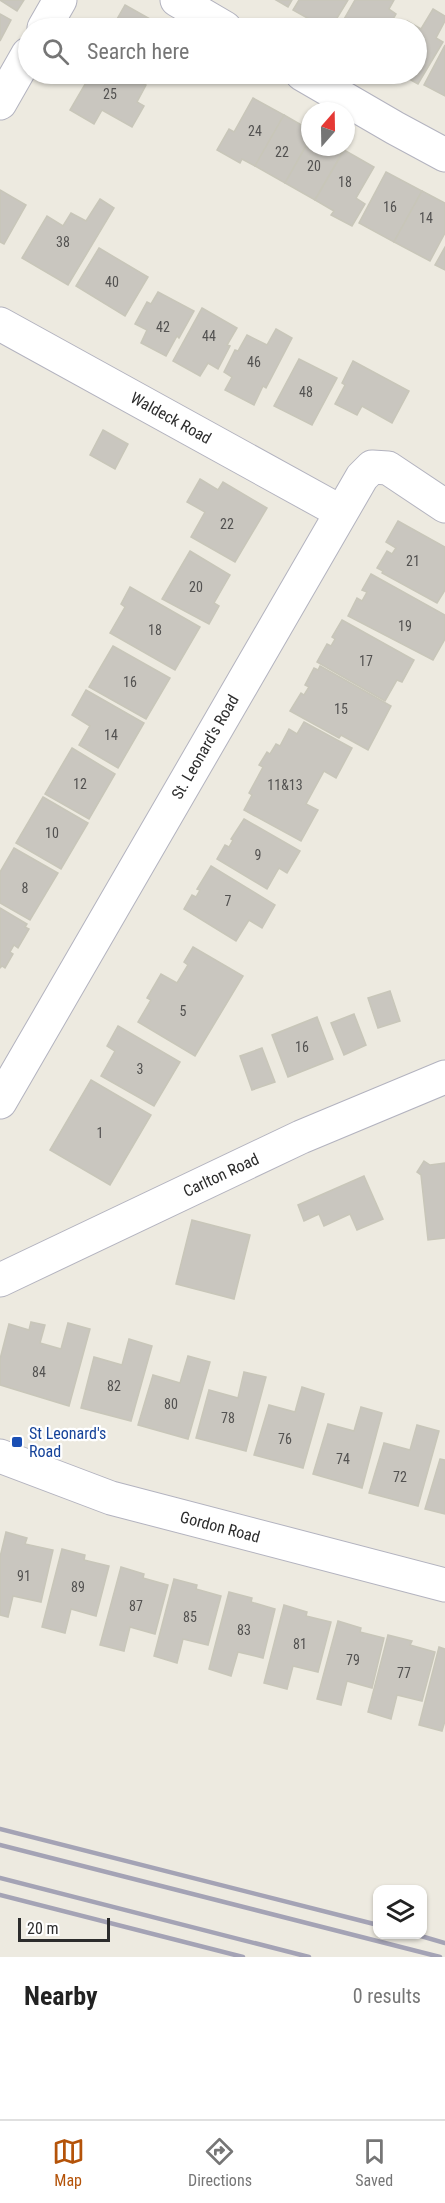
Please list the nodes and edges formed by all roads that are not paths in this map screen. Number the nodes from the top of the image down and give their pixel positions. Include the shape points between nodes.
1 (60, 0) edge
2 (177, 0) edge
3 (50, 18) edge
4 (208, 18) edge
5 (18, 72) edge
6 (320, 84) edge
7 (0, 103) edge
8 (445, 155) edge
9 (0, 324) edge
10 (445, 506) edge
11 (341, 512) junction
12 (445, 1077) edge
13 (0, 1102) edge
14 (0, 1280) edge
15 (0, 1456) edge
16 (445, 1585) edge

1 - 3 street
2 - 4 street
5 - 7 street
6 - 8 street
9 - 11 street, Waldeck Road
10 - 11 street, St. Leonard's Road via 388,468 372,467
11 - 13 street, St. Leonard's Road
12 - 14 street, Carlton Road via 301,1137
15 - 16 street, Gordon Road via 111,1498

